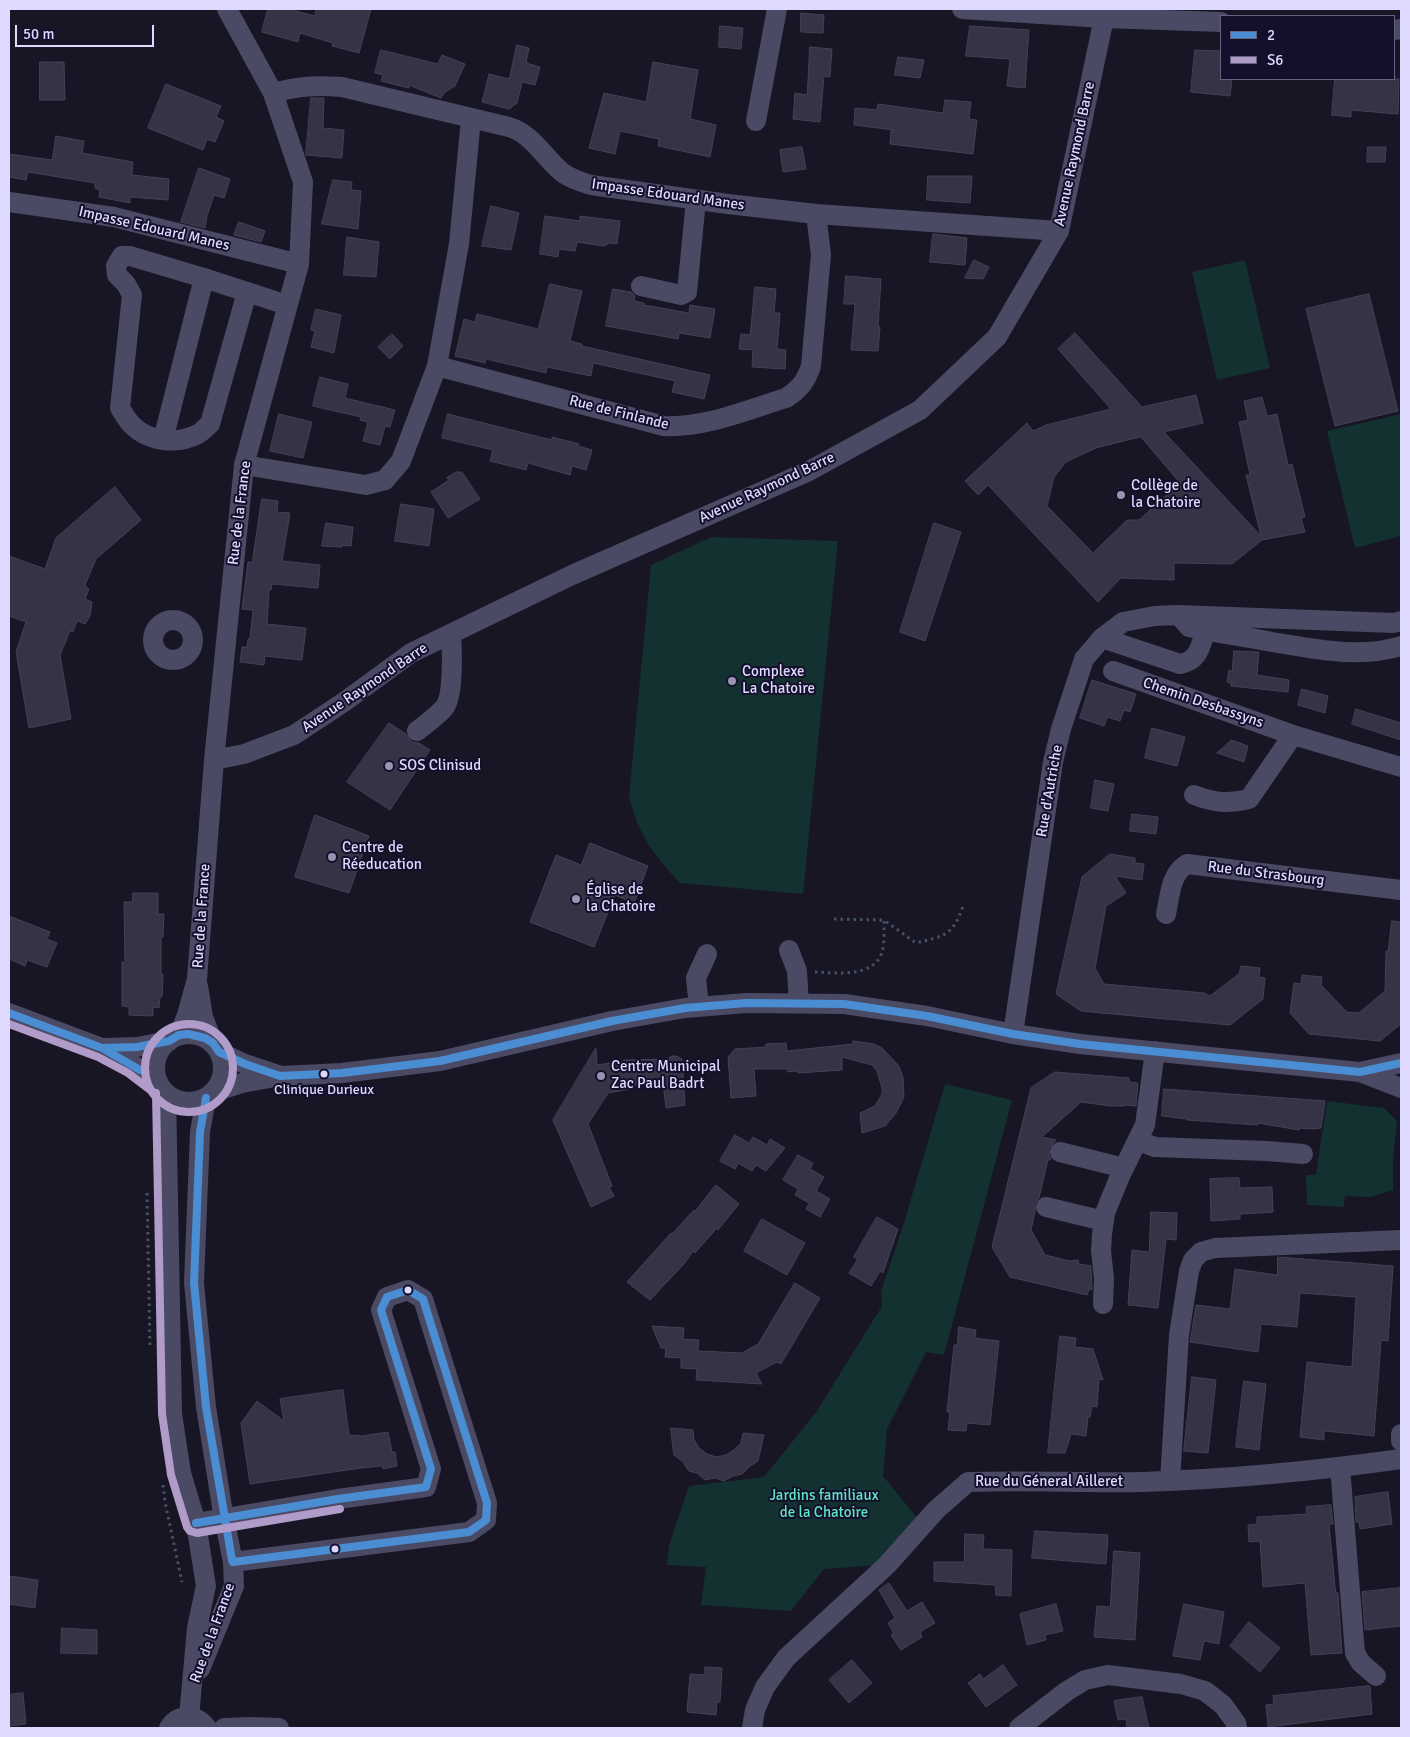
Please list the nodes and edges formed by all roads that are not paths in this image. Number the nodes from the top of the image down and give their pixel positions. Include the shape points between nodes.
1 (227, 9) edge
2 (777, 9) edge
3 (962, 9) edge
4 (1104, 18) junction
5 (1220, 22) edge
6 (273, 93) junction
7 (471, 119) junction
8 (756, 121) dead end
9 (696, 200) junction
10 (9, 202) edge
11 (816, 214) junction
12 (1059, 231) junction
13 (298, 264) junction
14 (204, 278) junction
15 (641, 286) dead end
16 (247, 292) junction
17 (287, 305) junction
18 (437, 366) junction
19 (163, 440) junction
20 (244, 465) junction
21 (1178, 615) junction
22 (1401, 620) edge
23 (1206, 630) junction
24 (451, 634) junction
25 (1102, 638) junction
26 (1401, 646) edge
27 (193, 648) dead end
28 (224, 660) junction
29 (1113, 671) dead end
30 (417, 731) dead end
31 (1293, 735) junction
32 (214, 760) junction
33 (1401, 767) edge
34 (1194, 795) dead end
35 (1401, 890) edge
36 (1166, 914) dead end
37 (789, 950) dead end
38 (707, 954) dead end
39 (197, 979) junction
40 (798, 1004) junction
41 (699, 1006) junction
42 (9, 1013) edge
43 (1013, 1034) junction
44 (174, 1038) junction
45 (216, 1047) junction
46 (102, 1048) junction
47 (1155, 1051) junction
48 (1401, 1062) edge
49 (1360, 1072) junction
50 (280, 1076) junction
51 (1401, 1088) edge
52 (162, 1089) junction
53 (210, 1095) junction
54 (1138, 1141) junction
55 (1060, 1152) dead end
56 (1303, 1154) dead end
57 (1124, 1168) junction
58 (1046, 1207) dead end
59 (1104, 1220) junction
60 (1401, 1240) edge
61 (1103, 1304) dead end
62 (1401, 1434) edge
63 (1401, 1441) edge
64 (1401, 1459) edge
65 (1340, 1468) junction
66 (1170, 1481) junction
67 (224, 1518) junction
68 (196, 1523) junction
69 (233, 1562) junction
70 (1376, 1676) dead end
71 (191, 1692) junction
72 (189, 1717) junction
73 (1237, 1726) edge
74 (169, 1728) edge
75 (206, 1728) edge
76 (224, 1728) edge
77 (279, 1728) edge
78 (752, 1728) edge
79 (1020, 1728) edge

1 - 6 street, Rue de la France
2 - 8 street
3 - 4 street
4 - 5 street
4 - 12 street, Avenue Raymond Barre
6 - 7 street, Impasse Edouard Manes via 316,85 342,87
6 - 13 street, Rue de la France via 303,182
7 - 9 street, Impasse Edouard Manes via 518,129 562,172 576,181
7 - 18 street via 459,244
9 - 11 street, Impasse Edouard Manes
9 - 15 street via 687,292 681,295
10 - 13 street, Impasse Edouard Manes via 114,217
11 - 12 street, Impasse Edouard Manes
11 - 18 street, Rue de Finlande via 821,255 812,366 807,379 786,398 701,424 664,426
12 - 24 street, Avenue Raymond Barre via 998,337 920,410 808,471 572,575
13 - 17 street, Rue de la France
14 - 16 street
14 - 19 street
14 - 19 street via 130,256 122,256 116,266 117,275 132,295 120,408 132,425 150,437
16 - 17 street
16 - 19 street via 210,424 198,434 178,440
17 - 20 street, Rue de la France
18 - 20 street via 401,461 385,480 366,485
20 - 28 street, Rue de la France
21 - 22 street, Rue d'Autriche via 1394,623
21 - 23 street via 1189,627
21 - 25 street, Rue d'Autriche via 1123,622
23 - 25 street via 1196,655 1190,662 1180,664
23 - 26 street via 1327,651 1360,653
24 - 30 street via 453,657 446,707
24 - 32 street, Avenue Raymond Barre via 411,654 294,735 244,754
25 - 43 street, Rue d'Autriche via 1084,658 1053,762
27 - 28 street
28 - 32 street, Rue de la France
29 - 31 street, Chemin Desbassyns
31 - 33 street, Chemin Desbassyns
31 - 34 street via 1249,799 1230,803
32 - 39 street, Rue de la France
35 - 36 street, Rue du Strasbourg via 1187,864 1175,875
37 - 40 street via 797,971
38 - 41 street via 696,978
39 - 44 street, Rue de la France via 187,1015
39 - 45 street, Rue de la France via 203,1016
40 - 41 street
40 - 43 street via 854,1005
41 - 50 street via 612,1021 440,1061 342,1073
42 - 46 street
43 - 47 street
44 - 45 street via 197,1035
44 - 46 street via 137,1047
44 - 52 street via 157,1056 156,1075
45 - 50 street via 245,1064
45 - 53 street via 224,1073
46 - 52 street via 133,1065
47 - 49 street
47 - 54 street via 1145,1125
48 - 49 street
49 - 51 street
50 - 53 street via 242,1083
52 - 53 street via 185,1102 196,1102
52 - 68 street, Rue de la France via 172,1414 181,1473
53 - 67 street, Rue de la France via 200,1132 194,1283 206,1407
54 - 56 street via 1155,1146
54 - 57 street
55 - 57 street
57 - 59 street
58 - 59 street
59 - 61 street via 1101,1251
60 - 66 street via 1215,1248 1201,1252 1193,1260 1179,1335
62 - 63 street
64 - 65 street, Rue du Géneral Ailleret
65 - 66 street, Rue du Géneral Ailleret
65 - 70 street via 1355,1653 1360,1663
66 - 78 street, Rue du Géneral Ailleret via 968,1482 936,1510 887,1565 786,1658 765,1687 755,1710
67 - 68 street
67 - 69 street, Rue de la France
67 - 69 street via 426,1487 431,1468 381,1310 388,1297 408,1290 423,1299 487,1503 486,1520 469,1532
68 - 71 street, Rue de la France via 206,1586 197,1628
69 - 71 street, Rue de la France via 234,1586
71 - 72 street, Rue de la France
72 - 74 street via 177,1720
72 - 75 street via 199,1720
73 - 79 street via 1222,1705 1205,1691 1181,1684 1108,1675 1085,1680
76 - 77 street

